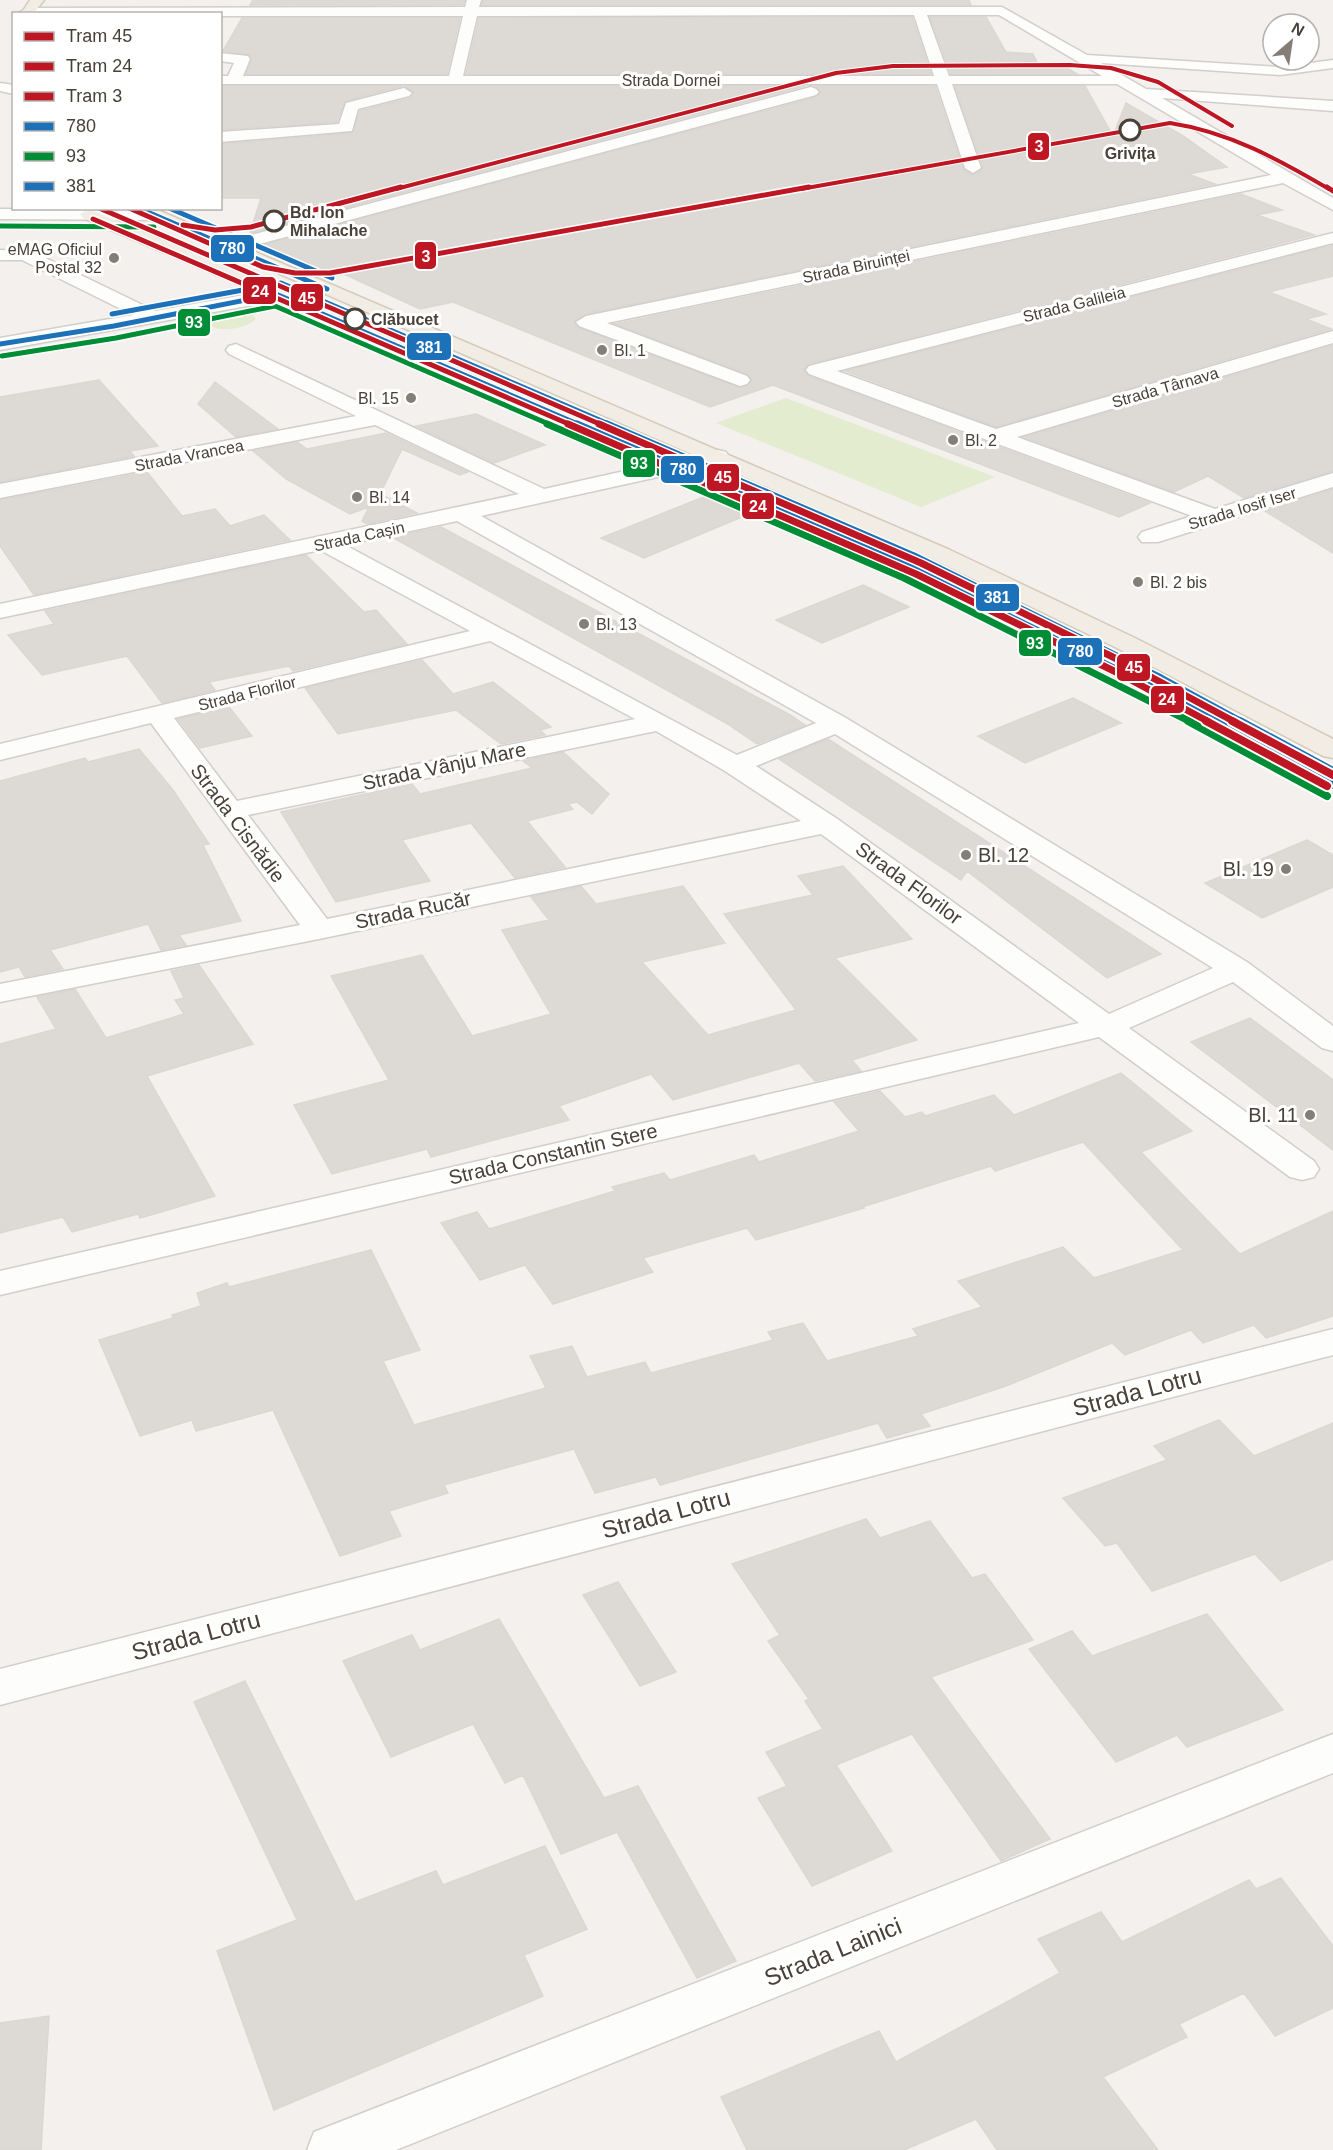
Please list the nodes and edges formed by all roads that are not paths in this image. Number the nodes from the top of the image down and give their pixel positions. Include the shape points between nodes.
1 (37, 0) edge
2 (994, 5) edge
3 (473, 6) edge
4 (140, 8) edge
5 (919, 10) junction
6 (27, 12) edge
7 (222, 57) edge
8 (1085, 58) junction
9 (1261, 70) edge
10 (226, 80) edge
11 (455, 80) junction
12 (867, 80) junction
13 (943, 80) junction
14 (1122, 80) junction
15 (1142, 92) junction
16 (1333, 106) edge
17 (222, 137) edge
18 (973, 168) dead end
19 (1287, 177) junction
20 (1333, 205) edge
21 (88, 211) edge
22 (146, 212) edge
23 (0, 214) edge
24 (1333, 238) edge
25 (227, 247) junction
26 (0, 255) edge
27 (321, 287) junction
28 (276, 294) junction
29 (155, 318) junction
30 (1333, 337) edge
31 (0, 344) edge
32 (236, 350) dead end
33 (740, 380) dead end
34 (377, 418) junction
35 (996, 436) junction
36 (718, 457) junction
37 (681, 467) junction
38 (1333, 480) edge
39 (0, 491) edge
40 (540, 496) junction
41 (461, 514) junction
42 (1215, 517) junction
43 (1150, 537) dead end
44 (324, 543) junction
45 (0, 610) edge
46 (494, 633) junction
47 (158, 714) junction
48 (660, 722) junction
49 (837, 724) junction
50 (1333, 750) edge
51 (0, 752) edge
52 (735, 765) junction
53 (1333, 785) edge
54 (229, 811) junction
55 (826, 824) junction
56 (319, 930) junction
57 (1236, 969) junction
58 (0, 993) edge
59 (1107, 1026) junction
60 (1333, 1041) edge
61 (1302, 1169) dead end
62 (0, 1283) edge
63 (1333, 1342) edge
64 (0, 1687) edge
65 (1333, 1753) edge
66 (333, 2150) edge

1 - 6 main road
2 - 5 street
2 - 8 street
3 - 4 street
3 - 5 street
3 - 11 street
4 - 6 street
5 - 13 street
7 - 10 street via 243,59
8 - 9 street
8 - 14 street
10 - 11 street, Strada Dornei
11 - 12 street, Strada Dornei
11 - 17 street via 354,105 349,108 346,128
12 - 13 street, Strada Dornei
12 - 25 street
13 - 14 street, Strada Dornei
13 - 18 street
14 - 15 street
15 - 16 street
15 - 19 street
19 - 20 street
19 - 33 street, Strada Biruinței via 586,322
21 - 22 street
21 - 23 street
21 - 28 main road
22 - 25 main road
24 - 35 street, Strada Galileia via 816,370
25 - 27 main road
26 - 29 street via 25,255
27 - 28 street
27 - 36 main road
28 - 29 street
28 - 37 main road
29 - 31 street
30 - 35 street, Strada Târnava
32 - 34 street
34 - 39 street, Strada Vrancea
34 - 40 street
35 - 42 street
36 - 37 street, Strada Cașin
36 - 50 main road via 991,578 1207,683
37 - 40 street, Strada Cașin
37 - 53 main road via 990,606 1156,689
38 - 42 street, Strada Iosif Iser
40 - 41 street, Strada Cașin
41 - 44 street, Strada Cașin
41 - 49 street
42 - 43 street, Strada Iosif Iser
44 - 45 street, Strada Cașin
44 - 46 street, Strada Florilor
46 - 47 street, Strada Florilor
46 - 48 street, Strada Florilor
47 - 51 street, Strada Florilor
47 - 54 street, Strada Cisnădie
48 - 52 street, Strada Florilor
48 - 54 street, Strada Vânju Mare
49 - 52 street
49 - 57 street
52 - 55 street, Strada Florilor
54 - 56 street, Strada Cisnădie
55 - 56 street, Strada Rucăr
55 - 59 street, Strada Florilor
56 - 58 street, Strada Rucăr
57 - 59 street, Strada Constantin Stere
57 - 60 street
59 - 61 street, Strada Florilor
59 - 62 street, Strada Constantin Stere
63 - 64 street, Strada Lotru
65 - 66 street, Strada Lainici

